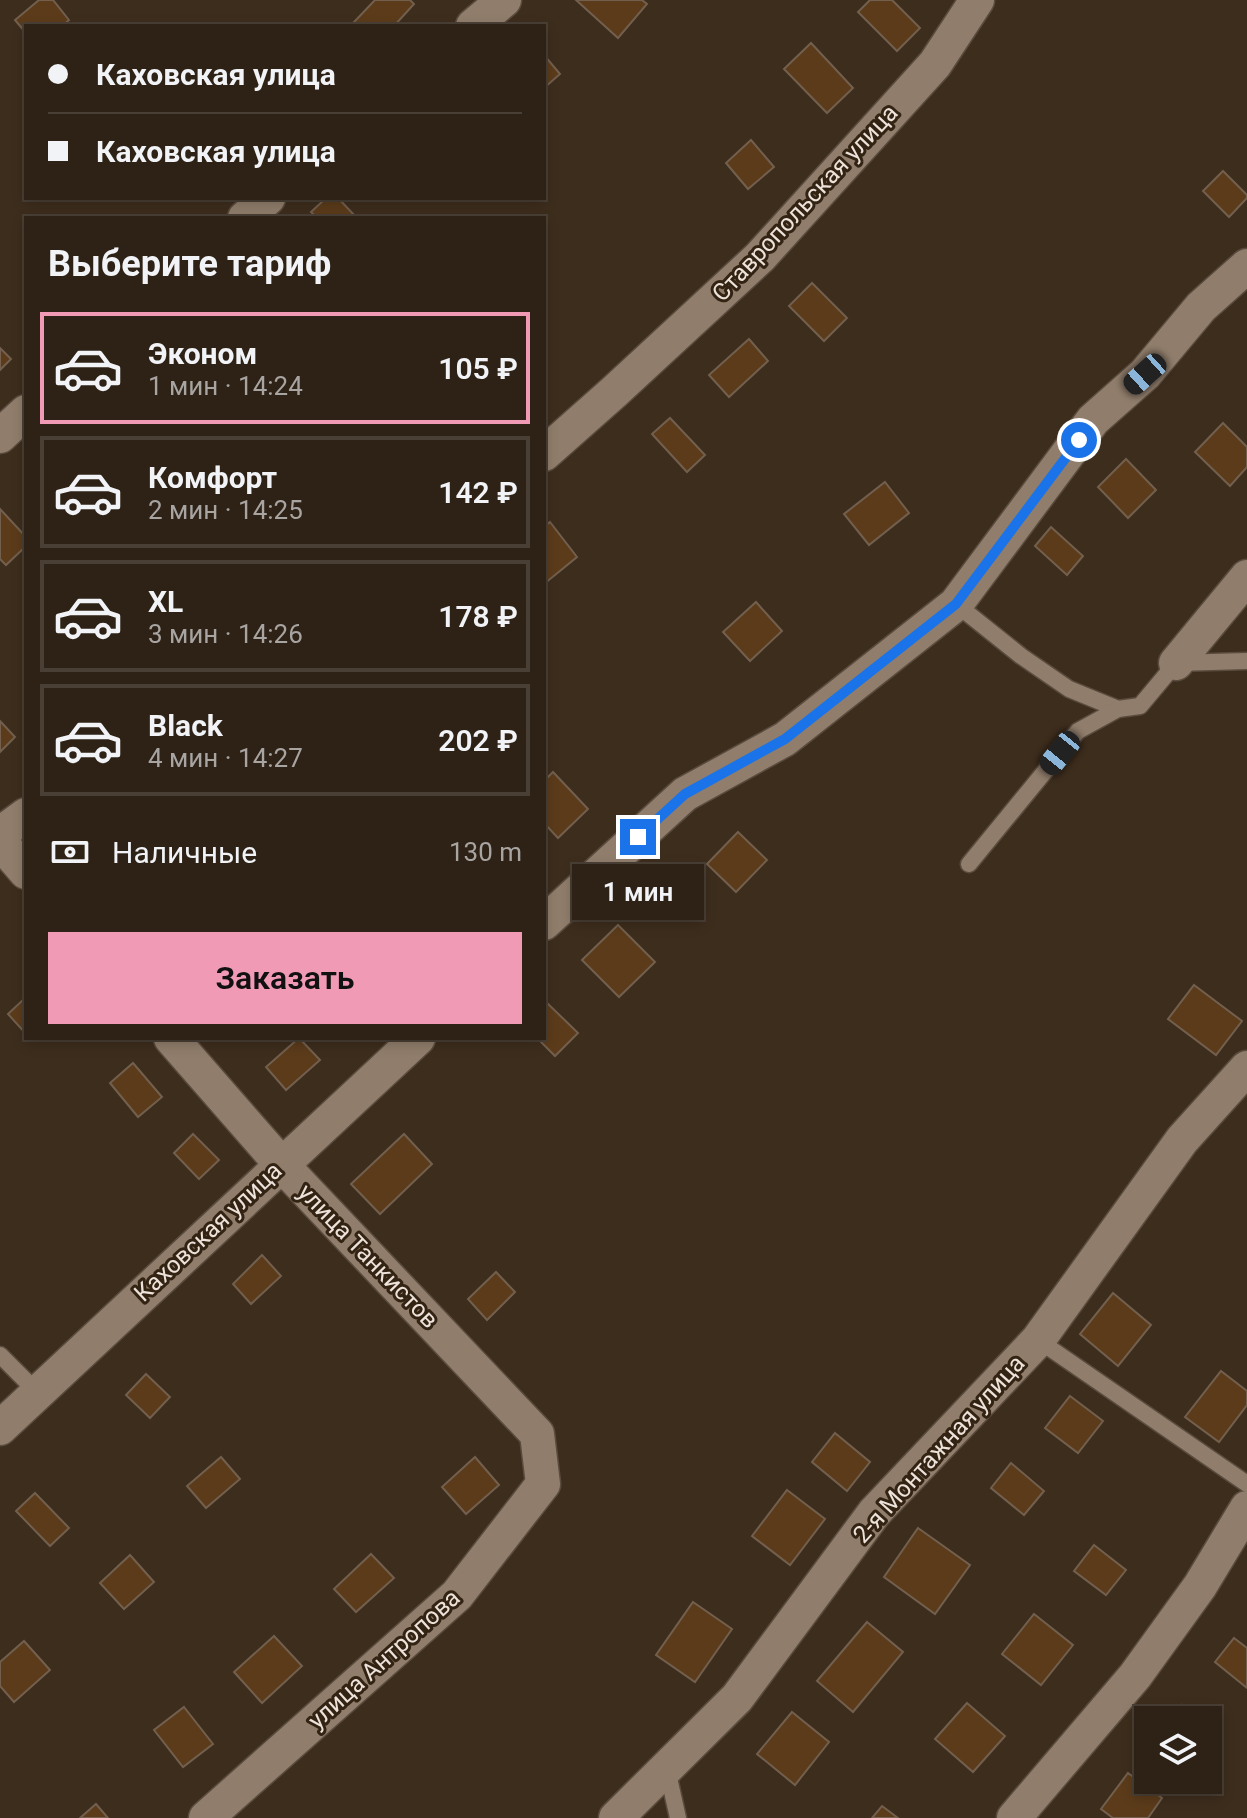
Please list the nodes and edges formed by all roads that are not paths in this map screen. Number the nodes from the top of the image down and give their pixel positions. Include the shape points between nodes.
1 (504, 0) edge
2 (977, 0) edge
3 (475, 24) edge
4 (266, 200) edge
5 (247, 216) edge
6 (1247, 266) edge
7 (24, 414) edge
8 (0, 436) edge
9 (546, 452) edge
10 (1247, 577) edge
11 (956, 604) junction
12 (1247, 661) edge
13 (1176, 663) junction
14 (1118, 709) junction
15 (24, 816) edge
16 (0, 834) edge
17 (0, 842) edge
18 (969, 864) dead end
19 (24, 870) edge
20 (546, 921) edge
21 (173, 1040) edge
22 (416, 1040) edge
23 (1247, 1068) edge
24 (281, 1164) junction
25 (1038, 1340) junction
26 (0, 1355) edge
27 (37, 1392) junction
28 (0, 1428) edge
29 (537, 1434) joint
30 (1247, 1484) edge
31 (1247, 1508) edge
32 (667, 1768) junction
33 (206, 1818) edge
34 (616, 1818) edge
35 (678, 1818) edge
36 (1014, 1818) edge

1 - 3 street
2 - 9 street, Ставропольская улица via 935,64 760,257
4 - 5 street
6 - 11 street via 1201,307 1145,374 1093,420
7 - 8 street
10 - 13 street
11 - 14 lane via 1069,689
11 - 20 street via 785,739 685,794
12 - 13 lane
13 - 14 lane via 1140,706
14 - 18 lane via 1078,731
15 - 16 street
17 - 19 street
21 - 24 street, улица Танкистов
22 - 24 street, Каховская улица
23 - 25 street, 2-я Монтажная улица via 1182,1140
24 - 27 street, Каховская улица
24 - 29 street, улица Танкистов
25 - 30 lane
25 - 32 street, 2-я Монтажная улица via 874,1513 737,1698
26 - 27 lane
27 - 28 street, Каховская улица
29 - 33 street, улица Антропова via 543,1484 457,1595
31 - 36 street via 1200,1586 1135,1676
32 - 34 street, 2-я Монтажная улица
32 - 35 lane

